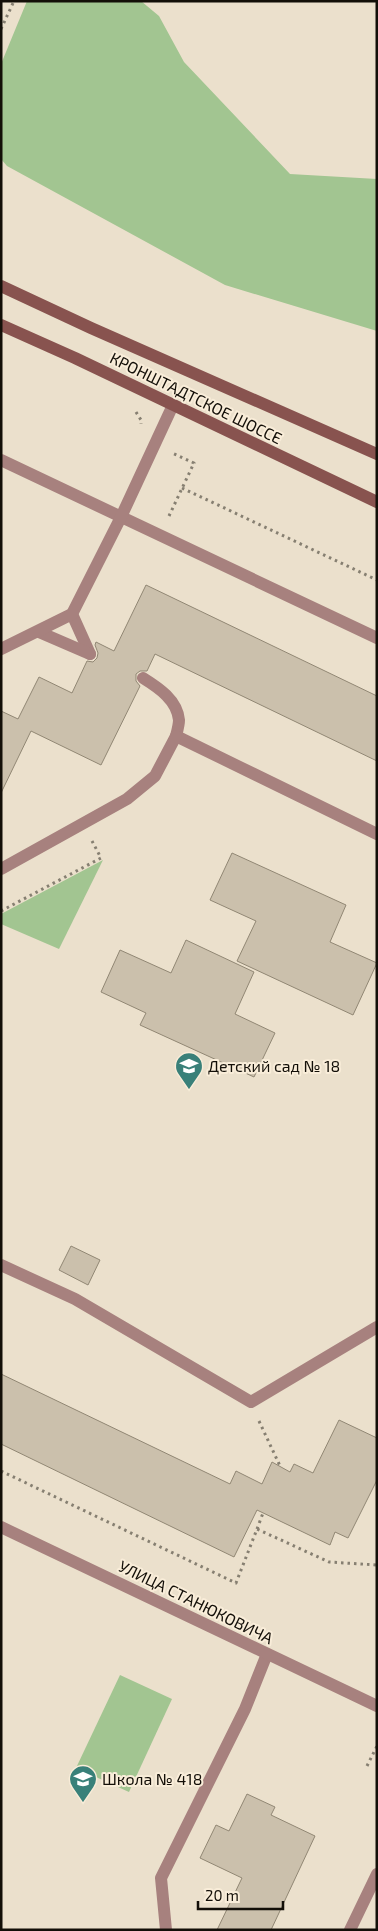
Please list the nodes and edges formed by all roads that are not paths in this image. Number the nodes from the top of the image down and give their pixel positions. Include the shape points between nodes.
1 (1, 286) edge
2 (1, 325) edge
3 (173, 405) junction
4 (377, 454) edge
5 (1, 460) edge
6 (377, 502) edge
7 (121, 517) junction
8 (72, 614) junction
9 (38, 632) junction
10 (377, 638) edge
11 (1, 649) edge
12 (143, 678) dead end
13 (176, 736) junction
14 (377, 834) edge
15 (1, 869) edge
16 (1, 1265) edge
17 (377, 1327) edge
18 (1, 1527) edge
19 (267, 1654) junction
20 (377, 1706) edge
21 (376, 1878) edge
22 (166, 1930) edge
23 (350, 1930) edge

1 - 4 main road, КРОНШТАДТСКОЕ ШОССЕ
2 - 3 main road, КРОНШТАДТСКОЕ ШОССЕ
3 - 6 main road, КРОНШТАДТСКОЕ ШОССЕ
3 - 7 street
5 - 7 street
7 - 8 street
7 - 10 street
8 - 9 street
8 - 9 street via 90,654
9 - 11 street
12 - 13 street via 172,700 179,720
13 - 14 street
13 - 15 street via 155,776 127,799
16 - 17 street via 76,1298 251,1402
18 - 19 street, УЛИЦА СТАНЮКОВИЧА
19 - 20 street, УЛИЦА СТАНЮКОВИЧА
19 - 22 street via 244,1709 161,1878
21 - 23 street

